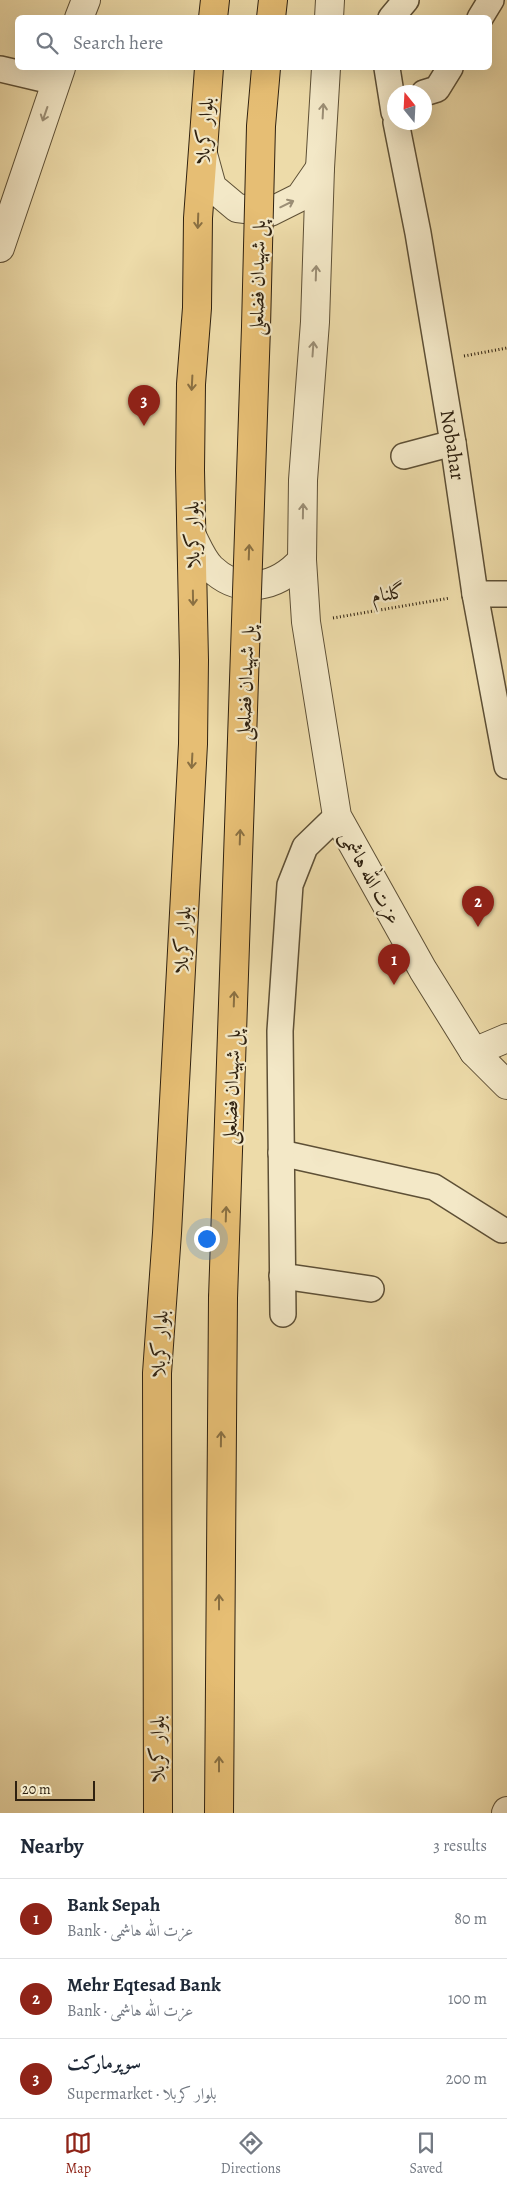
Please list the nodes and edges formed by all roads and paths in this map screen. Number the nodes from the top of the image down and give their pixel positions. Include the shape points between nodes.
1 (86, 0) edge
2 (215, 0) edge
3 (273, 0) edge
4 (330, 0) edge
5 (382, 0) edge
6 (406, 0) edge
7 (491, 0) edge
8 (81, 15) edge
9 (213, 15) edge
10 (271, 15) edge
11 (328, 15) edge
12 (389, 15) edge
13 (393, 15) edge
14 (482, 15) edge
15 (0, 69) edge
16 (209, 70) edge
17 (266, 70) edge
18 (326, 70) edge
19 (387, 70) edge
20 (449, 70) edge
21 (58, 75) edge
22 (390, 85) edge
23 (432, 91) edge
24 (399, 130) edge
25 (203, 154) junction
26 (320, 168) junction
27 (0, 248) edge
28 (507, 348) edge
29 (439, 360) junction
30 (453, 443) junction
31 (404, 456) dead end
32 (193, 538) junction
33 (302, 560) junction
34 (475, 594) junction
35 (507, 594) edge
36 (306, 622) junction
37 (507, 766) edge
38 (337, 816) junction
39 (507, 1038) edge
40 (474, 1052) junction
41 (507, 1085) edge
42 (281, 1153) junction
43 (502, 1230) dead end
44 (282, 1276) junction
45 (371, 1290) dead end
46 (283, 1314) dead end
47 (158, 1813) edge
48 (219, 1813) edge

1 - 8 street
2 - 9 highway
3 - 10 highway
4 - 11 street
5 - 12 street
6 - 13 street
7 - 14 street
15 - 21 street
16 - 25 highway, بلوار کربلا
48 -> 17 highway, پل شهیدان فضلعلی, bridge via 223,1298 255,367 260,126
26 -> 18 street
19 - 22 street, Nobahar
20 - 23 street via 437,89
21 -> 27 street
24 - 29 street, Nobahar
25 -> 26 street via 212,186 218,192 237,208 270,212 300,197
25 -> 32 highway, بلوار کربلا via 191,384
33 -> 26 street via 303,480 315,322
28 - 29 path
29 - 30 street, Nobahar
30 - 31 street
30 - 34 street, Nobahar
32 - 33 street via 209,566 224,579 243,586 276,581
32 -> 47 highway, بلوار کربلا via 192,744 157,1373
33 - 36 street
34 - 35 street
34 - 36 path, گلنام
34 - 37 street, Nobahar
36 - 38 street
38 - 40 street, عزت الله هاشمی via 423,970
38 - 42 street via 305,847 290,885 280,1031
39 - 40 street
40 - 41 street, عزت الله هاشمی
42 - 43 street via 434,1187
42 - 44 street
44 - 45 street
44 - 46 street

